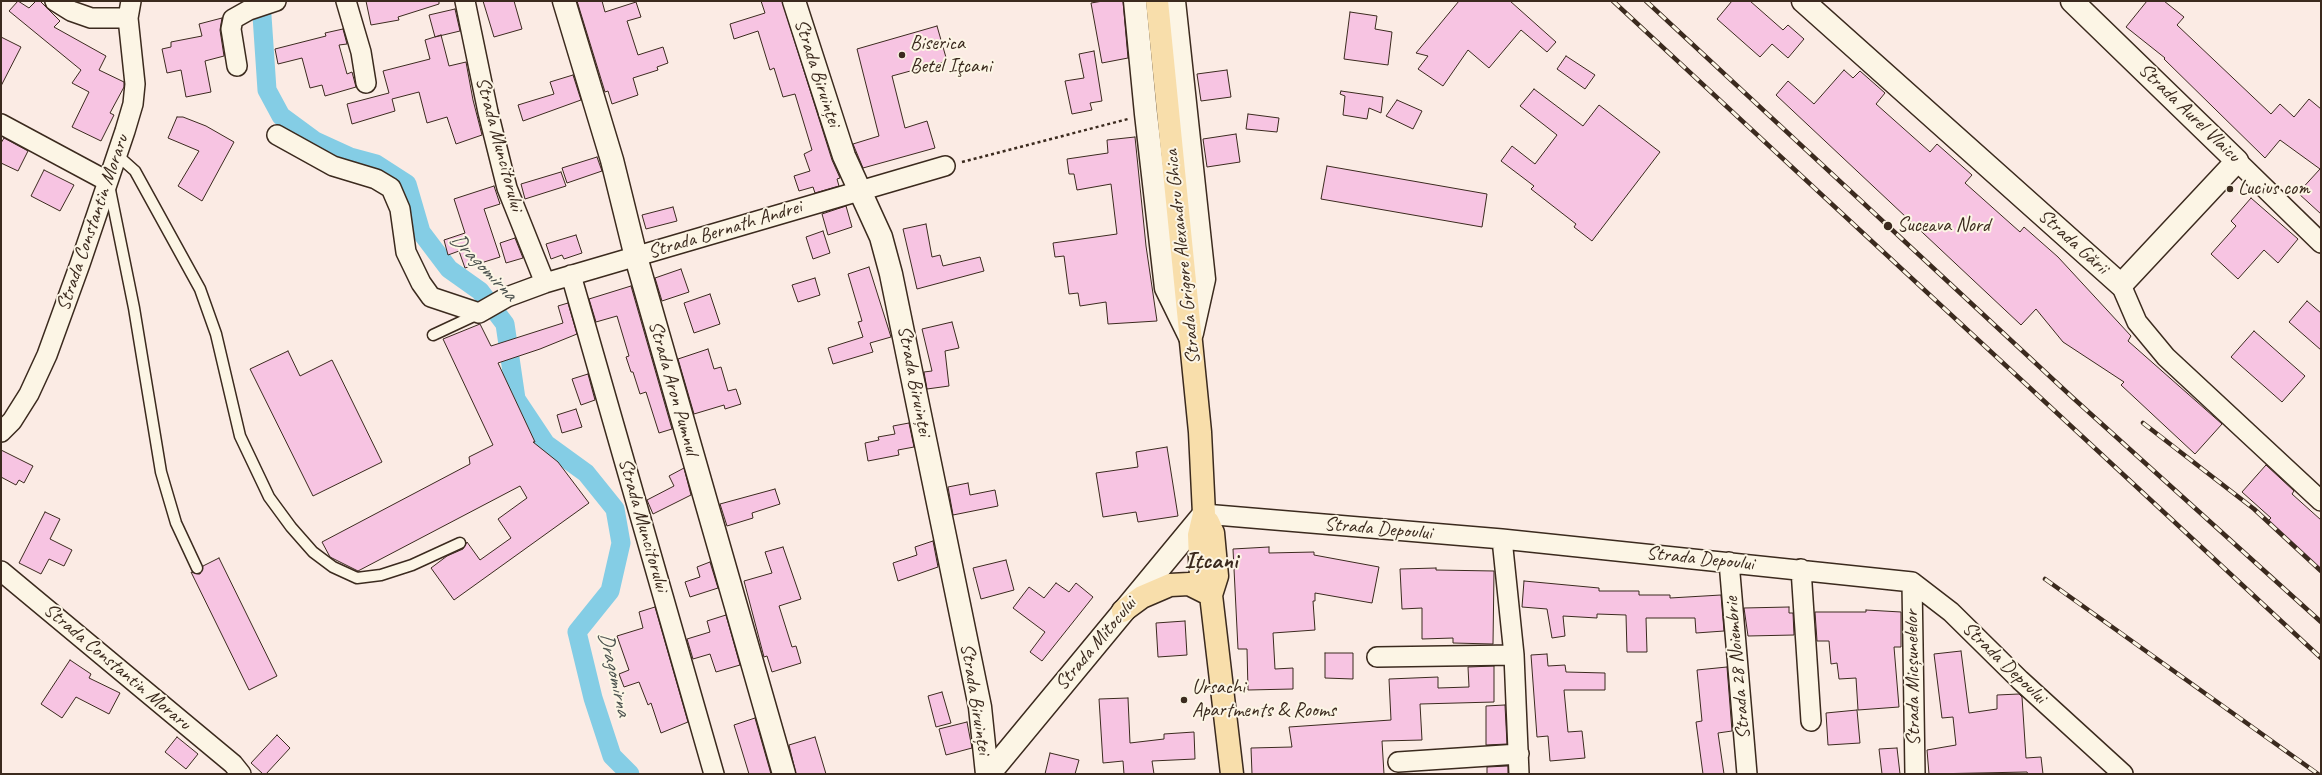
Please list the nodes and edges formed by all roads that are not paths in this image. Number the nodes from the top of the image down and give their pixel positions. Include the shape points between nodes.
1 (55, 1) edge
2 (276, 1) edge
3 (346, 1) edge
4 (465, 1) edge
5 (564, 1) edge
6 (794, 1) edge
7 (1135, 1) edge
8 (1157, 1) edge
9 (1174, 1) edge
10 (1803, 1) edge
11 (2079, 4) edge
12 (129, 9) edge
13 (237, 66) dead end
14 (366, 83) dead end
15 (1, 124) edge
16 (277, 135) dead end
17 (116, 154) junction
18 (2238, 161) junction
19 (945, 166) road end
20 (107, 181) junction
21 (858, 192) junction
22 (2321, 243) edge
23 (636, 257) junction
24 (572, 275) junction
25 (545, 283) junction
26 (2121, 286) junction
27 (479, 313) junction
28 (433, 335) dead end
29 (1191, 338) junction
30 (1, 432) edge
31 (2321, 501) edge
32 (1204, 514) junction
33 (1502, 539) junction
34 (460, 543) dead end
35 (1728, 562) junction
36 (197, 568) dead end
37 (1801, 569) junction
38 (1, 570) edge
39 (1912, 582) junction
40 (1211, 595) junction
41 (1123, 611) junction
42 (1514, 655) junction
43 (1377, 658) dead end
44 (1810, 721) dead end
45 (1519, 754) junction
46 (1398, 762) dead end
47 (234, 771) edge
48 (714, 774) edge
49 (784, 774) edge
50 (988, 774) edge
51 (1232, 774) edge
52 (1519, 774) edge
53 (1747, 774) edge
54 (1915, 774) edge
55 (2124, 774) edge

1 - 12 street via 71,11 91,18
2 - 13 street via 249,10 234,19 231,29
3 - 14 street
4 - 25 street, Strada Muncitorului via 507,188
5 - 23 street, Strada Aron Pumnul via 612,160
6 - 21 street, Strada Biruinței
7 - 29 street via 1166,288
8 - 29 main road, Strada Grigore Alexandru Ghica
9 - 29 street via 1204,279
10 - 26 street, Strada Gării
11 - 18 street, Strada Aurel Vlaicu
12 - 17 street, Strada Constantin Moraru via 135,84 133,104
15 - 20 street
16 - 27 street via 332,166 376,179 391,188 400,209 406,252 421,283 431,297
17 - 20 street, Strada Constantin Moraru
17 - 34 lane via 135,171 200,288 216,334 240,436 269,497 313,552 333,567 357,578 381,575 412,565
18 - 22 street, Strada Aurel Vlaicu
18 - 26 street
19 - 21 street, Strada Bernath Andrei
20 - 30 street, Strada Constantin Moraru via 47,355 29,394
20 - 36 lane via 115,209 134,308 161,472 176,523
21 - 23 street, Strada Bernath Andrei via 805,205
21 - 50 street, Strada Biruinței via 881,237 895,290 980,707
23 - 24 street, Strada Bernath Andrei
23 - 49 street, Strada Aron Pumnul
24 - 25 street, Strada Bernath Andrei
24 - 48 street, Strada Muncitorului
25 - 27 street, Strada Bernath Andrei via 508,297
26 - 31 street, Strada Gării via 2137,322 2166,357
27 - 28 lane
29 - 32 main road, Strada Grigore Alexandru Ghica via 1200,432
32 - 33 street, Strada Depoului
32 - 40 main road, Strada Grigore Alexandru Ghica via 1213,533 1216,559 1217,576
32 - 41 street, Strada Mitocului
33 - 35 street, Strada Depoului
33 - 42 street
35 - 37 street, Strada Depoului
35 - 53 street, Strada 28 Noiembrie
37 - 39 street, Strada Depoului
37 - 44 street
38 - 47 street, Strada Constantin Moraru
39 - 54 street, Strada Micșunelelor
39 - 55 street, Strada Depoului via 1951,612 2020,680
40 - 41 main road via 1188,584 1170,584 1142,597
40 - 51 main road, Strada Grigore Alexandru Ghica
41 - 50 street, Strada Mitocului
42 - 43 street
42 - 45 street
45 - 46 street
45 - 52 street

